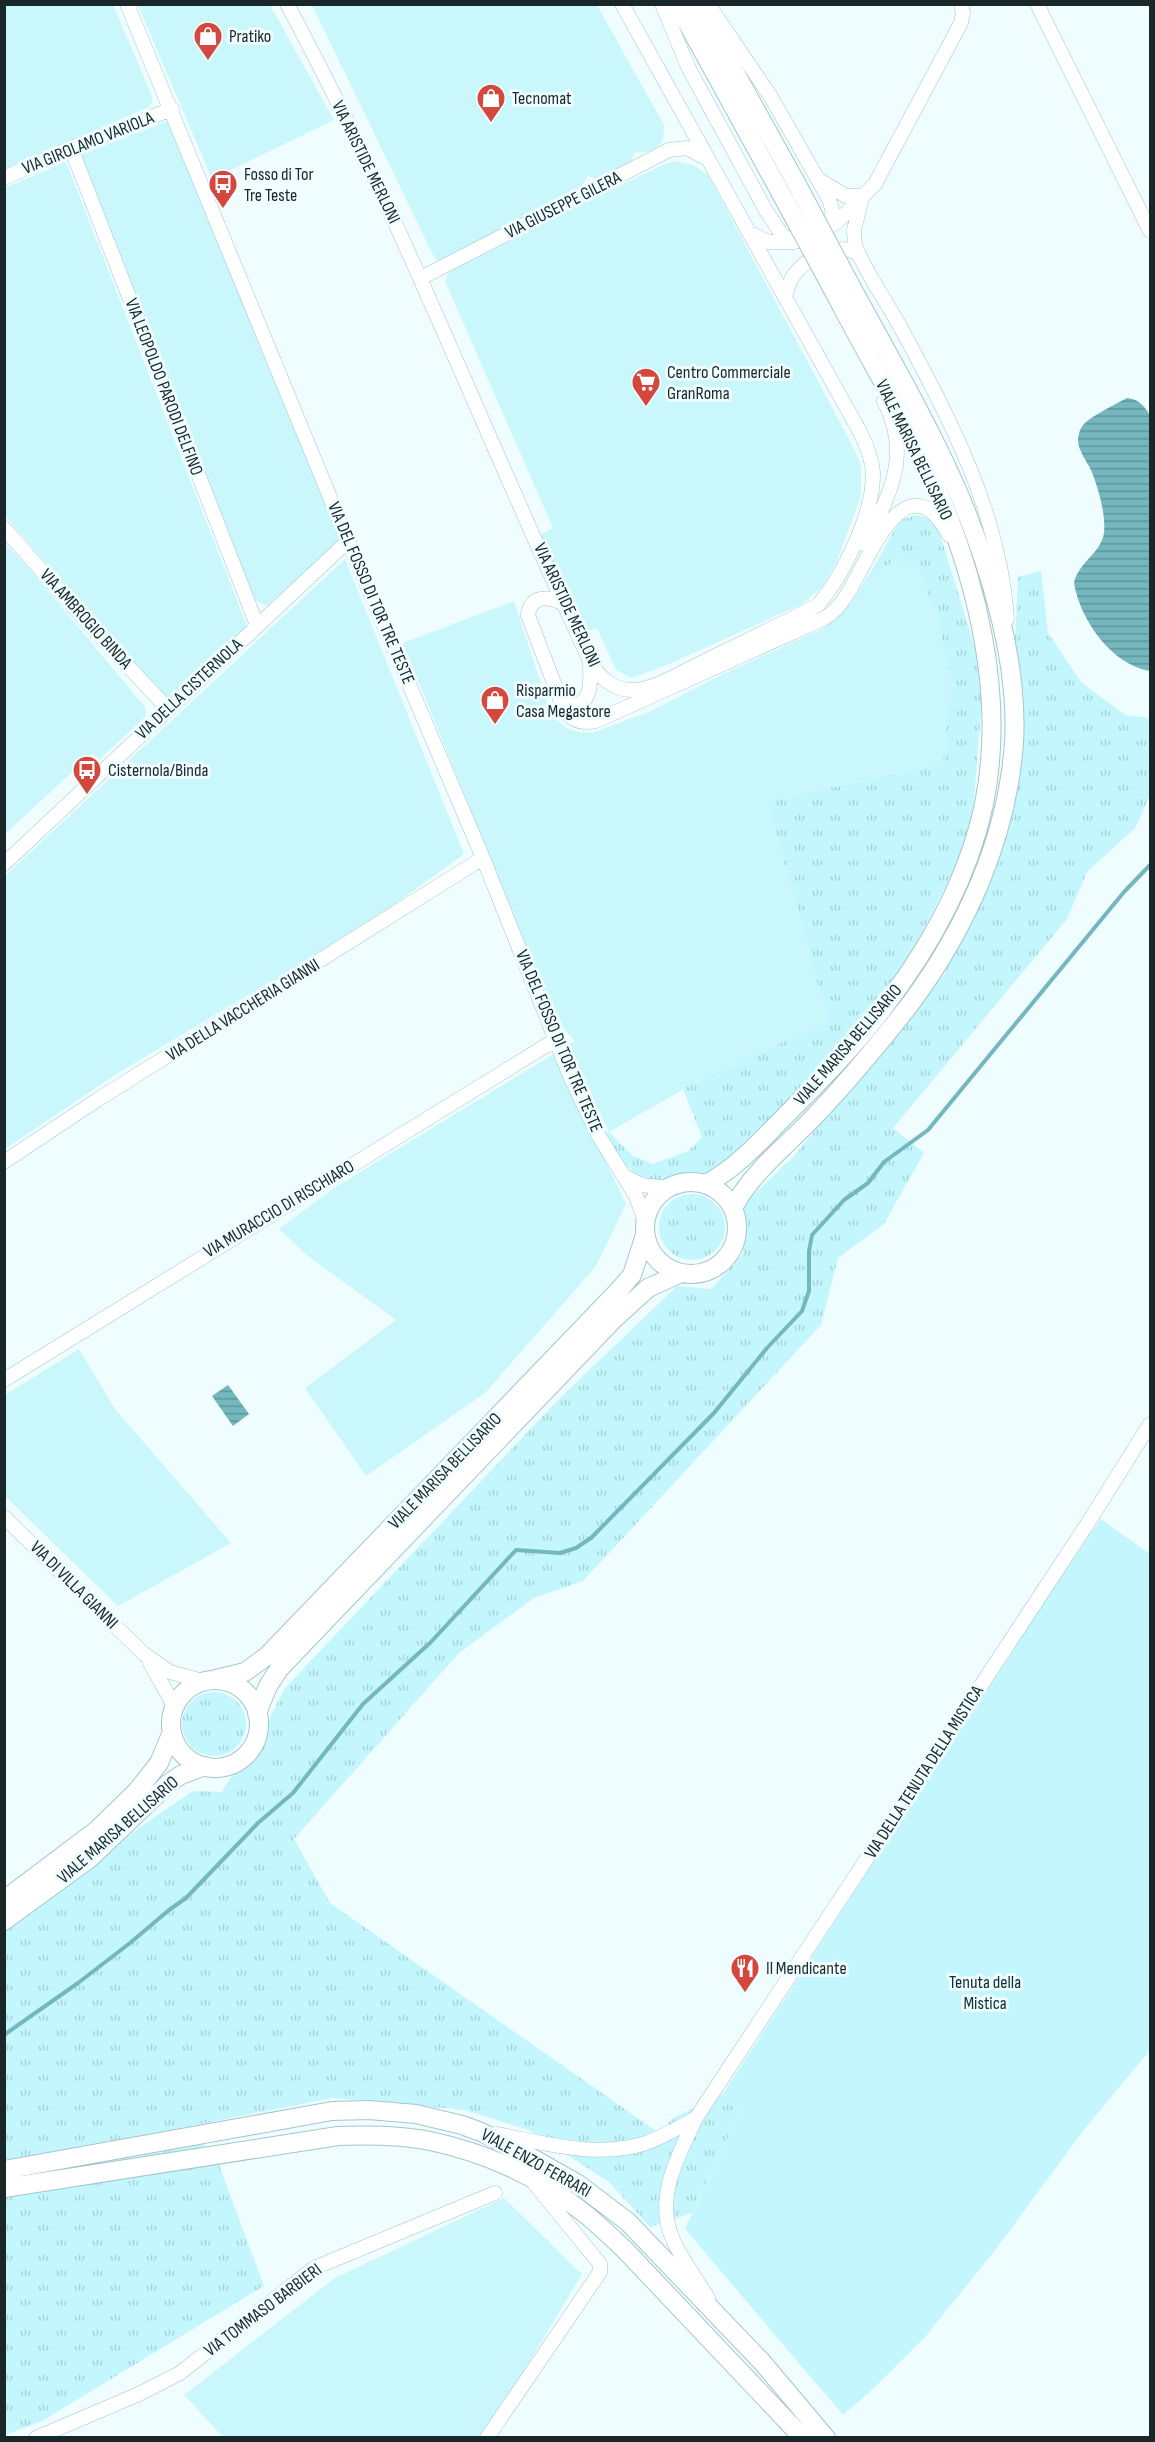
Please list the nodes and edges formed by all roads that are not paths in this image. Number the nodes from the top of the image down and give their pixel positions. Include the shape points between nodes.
1 (128, 4) edge
2 (287, 4) edge
3 (622, 4) edge
4 (662, 4) edge
5 (677, 4) edge
6 (698, 4) edge
7 (708, 4) edge
8 (1037, 4) edge
9 (962, 6) edge
10 (172, 109) junction
11 (72, 148) junction
12 (707, 159) junction
13 (817, 177) junction
14 (4, 178) edge
15 (786, 183) junction
16 (863, 196) junction
17 (826, 230) junction
18 (1150, 231) edge
19 (749, 233) junction
20 (794, 242) junction
21 (860, 256) junction
22 (421, 278) junction
23 (785, 297) junction
24 (845, 299) junction
25 (4, 528) edge
26 (348, 541) junction
27 (965, 567) junction
28 (565, 604) junction
29 (818, 605) junction
30 (257, 625) junction
31 (590, 659) junction
32 (1013, 696) junction
33 (560, 699) junction
34 (168, 709) junction
35 (483, 858) junction
36 (4, 864) edge
37 (555, 1040) junction
38 (4, 1162) edge
39 (624, 1176) junction
40 (706, 1184) junction
41 (667, 1188) junction
42 (733, 1208) junction
43 (645, 1228) junction
44 (681, 1273) junction
45 (4, 1380) edge
46 (1150, 1424) edge
47 (4, 1517) edge
48 (144, 1654) junction
49 (209, 1680) junction
50 (175, 1707) junction
51 (257, 1713) junction
52 (171, 1732) junction
53 (205, 1766) junction
54 (4, 1900) edge
55 (4, 1921) edge
56 (696, 2118) junction
57 (481, 2132) junction
58 (4, 2170) edge
59 (531, 2179) junction
60 (4, 2188) edge
61 (495, 2193) dead end
62 (721, 2319) junction
63 (36, 2438) edge
64 (488, 2438) edge
65 (803, 2438) edge
66 (826, 2438) edge

1 - 10 street, VIA DEL FOSSO DI TOR TRE TESTE
2 - 22 street, VIA ARISTIDE MERLONI
3 - 12 street, VIA ARISTIDE MERLONI
4 - 20 street via 688,67 759,199 782,235
5 - 15 main road, VIALE MARISA BELLISARIO
6 - 15 main road, VIALE MARISA BELLISARIO
7 - 13 street via 771,97
8 - 18 street
9 - 16 street via 961,23 882,173
10 - 11 street, VIA GIROLAMO VARIOLA
10 - 26 street, VIA DEL FOSSO DI TOR TRE TESTE
11 - 14 street, VIA GIROLAMO VARIOLA
11 - 30 street, VIA LEOPOLDO PARODI DELFINO
12 - 19 street, VIA ARISTIDE MERLONI
12 - 22 street, VIA GIUSEPPE GILERA via 683,148 669,150
13 - 16 street via 841,194
13 - 17 street via 832,208
15 - 24 main road, VIALE MARISA BELLISARIO, bridge
16 - 17 street
16 - 21 street, VIALE MARISA BELLISARIO via 854,230
17 - 20 street
19 - 20 street via 770,242
19 - 23 street, VIA ARISTIDE MERLONI
21 - 23 street via 849,249 824,254 798,270
21 - 32 street, VIALE MARISA BELLISARIO via 940,403 982,497 1004,591
22 - 28 street, VIA ARISTIDE MERLONI
23 - 29 street, VIA ARISTIDE MERLONI via 860,432 873,471 868,506 852,547 835,583
24 - 27 main road, VIALE MARISA BELLISARIO via 932,479
24 - 29 street via 852,340 892,419 898,442 897,462 894,483 850,574 840,589
24 - 32 main road, VIALE MARISA BELLISARIO via 928,430 966,511 996,604
25 - 34 street, VIA AMBROGIO BINDA
26 - 30 street, VIA DELLA CISTERNOLA
26 - 35 street, VIA DEL FOSSO DI TOR TRE TESTE
27 - 33 street via 937,517 922,508 907,507 887,524 845,598 823,619 596,721 571,718 563,711
27 - 40 main road, VIALE MARISA BELLISARIO via 985,659 991,744 982,810 959,879 925,948 870,1024 738,1164
28 - 31 street, VIA ARISTIDE MERLONI
28 - 33 street via 552,598 539,599 531,605 528,615
29 - 31 street, VIA ARISTIDE MERLONI via 664,681 639,689 613,685 600,676
30 - 34 street, VIA DELLA CISTERNOLA
31 - 33 street via 590,686 585,700 574,706
32 - 42 main road, VIALE MARISA BELLISARIO via 1012,762 1000,823 977,892 952,941 882,1039 829,1101 751,1180
34 - 36 street, VIA DELLA CISTERNOLA
35 - 37 street, VIA DEL FOSSO DI TOR TRE TESTE
35 - 38 street, VIA DELLA VACCHERIA GIANNI
37 - 39 street, VIA DEL FOSSO DI TOR TRE TESTE via 597,1133
37 - 45 street, VIA MURACCIO DI RISCHIARO
39 - 41 street via 642,1185
39 - 43 street, VIA DEL FOSSO DI TOR TRE TESTE via 636,1196
40 - 41 main road via 680,1183
40 - 42 main road
41 - 43 main road via 649,1208
42 - 44 main road via 737,1222 731,1251 710,1270
43 - 44 main road via 649,1248 657,1259
43 - 49 main road, VIALE MARISA BELLISARIO via 632,1275 620,1289 267,1656 245,1672
44 - 51 main road, VIALE MARISA BELLISARIO via 632,1300 279,1669
46 - 56 street, VIA DELLA TENUTA DELLA MISTICA
47 - 48 street, VIA DI VILLA GIANNI
48 - 49 street, VIA DI VILLA GIANNI via 170,1672
48 - 50 street, VIA DI VILLA GIANNI
49 - 50 main road via 186,1691
49 - 51 main road via 230,1682 242,1689
50 - 52 main road
51 - 53 main road via 255,1741 245,1756 229,1765
52 - 53 main road via 184,1755
52 - 54 main road, VIALE MARISA BELLISARIO via 159,1763 137,1791 97,1830
53 - 55 main road, VIALE MARISA BELLISARIO via 169,1783 89,1859
56 - 57 street via 646,2143 615,2150 573,2149
56 - 62 street, VIA DELLA TENUTA DELLA MISTICA via 668,2185 666,2219 673,2241
57 - 58 main road, VIALE ENZO FERRARI via 416,2114 332,2111
57 - 62 main road, VIALE ENZO FERRARI via 560,2173 614,2210
59 - 60 main road, VIALE ENZO FERRARI via 468,2151 429,2141 378,2135 338,2136
59 - 64 street via 600,2264 600,2272
59 - 65 main road, VIALE ENZO FERRARI via 579,2208 625,2250
61 - 63 street, VIA TOMMASO BARBIERI via 314,2268 180,2373
62 - 66 main road, VIALE ENZO FERRARI

